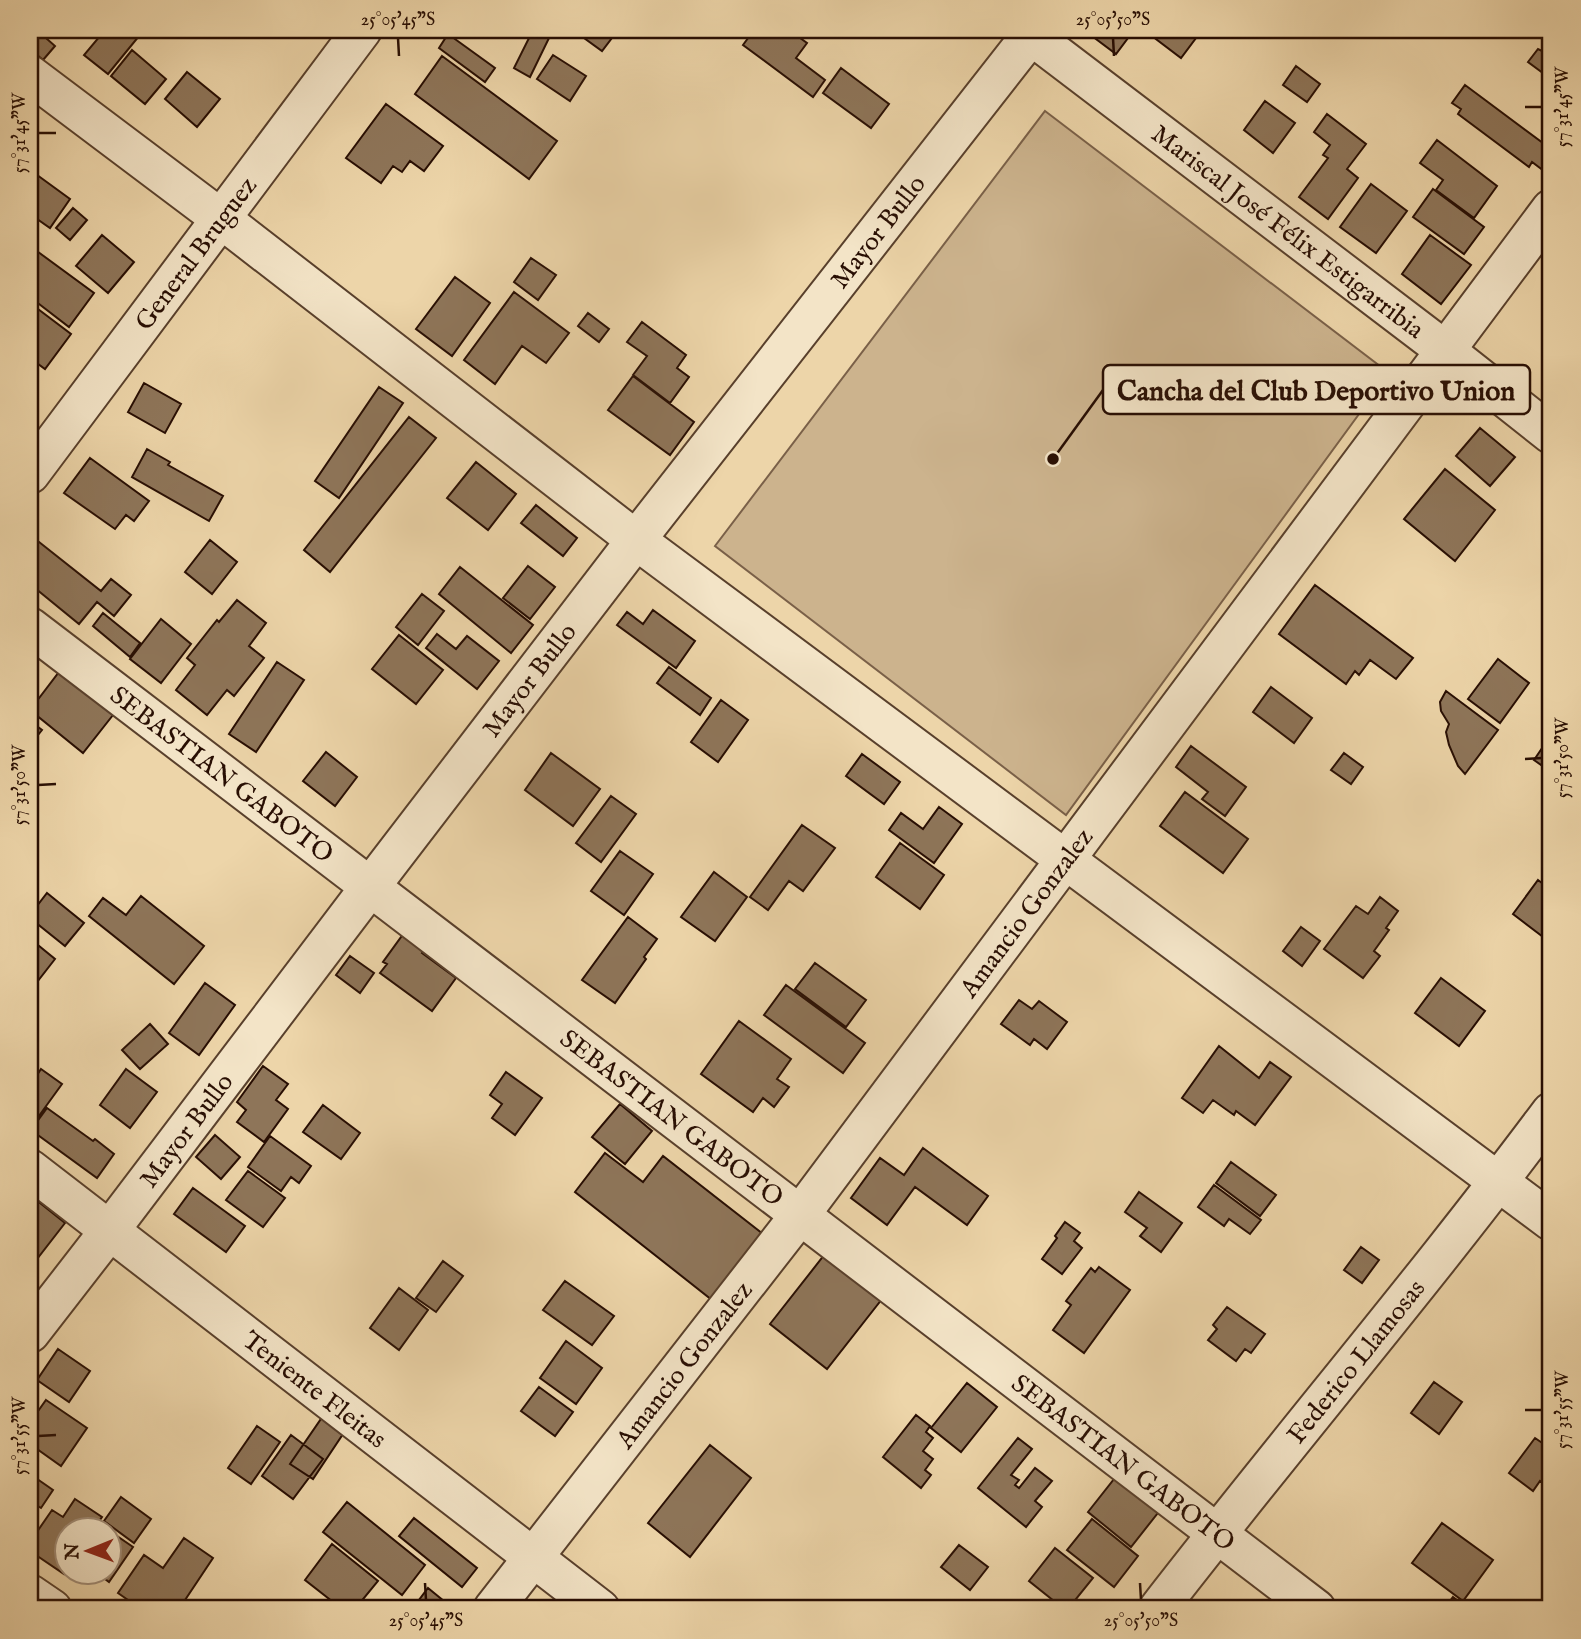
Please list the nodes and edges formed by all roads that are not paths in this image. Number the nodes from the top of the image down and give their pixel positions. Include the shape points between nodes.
1 (362, 30) edge
2 (1030, 32) edge
3 (30, 75) edge
4 (1551, 209) edge
5 (220, 218) junction
6 (1446, 351) junction
7 (1551, 434) edge
8 (30, 474) edge
9 (636, 540) junction
10 (30, 627) edge
11 (1065, 859) junction
12 (370, 887) junction
13 (1551, 1112) edge
14 (30, 1169) edge
15 (1499, 1181) junction
16 (800, 1216) junction
17 (1551, 1221) edge
18 (110, 1230) junction
19 (30, 1332) edge
20 (1217, 1534) junction
21 (533, 1560) junction
22 (30, 1594) edge
23 (52, 1609) edge
24 (493, 1609) edge
25 (600, 1609) edge
26 (1158, 1609) edge
27 (1315, 1609) edge

1 - 5 street, General Bruguez
2 - 6 street, Mariscal José Félix Estigarribia
2 - 9 street, Mayor Bullo
3 - 5 street
4 - 6 street, Amancio Gonzalez
5 - 8 street, General Bruguez
5 - 9 street
6 - 7 street, Mariscal José Félix Estigarribia
6 - 11 street, Amancio Gonzalez
9 - 11 street
9 - 12 street, Mayor Bullo
10 - 12 street, SEBASTIAN GABOTO
11 - 15 street
11 - 16 street, Amancio Gonzalez
12 - 16 street, SEBASTIAN GABOTO
12 - 18 street, Mayor Bullo
13 - 15 street, Federico Llamosas
14 - 18 street, Teniente Fleitas
15 - 17 street
15 - 20 street, Federico Llamosas
16 - 20 street, SEBASTIAN GABOTO
16 - 21 street, Amancio Gonzalez
18 - 19 street, Mayor Bullo
18 - 21 street, Teniente Fleitas
20 - 26 street, Federico Llamosas
20 - 27 street, SEBASTIAN GABOTO
21 - 24 street, Amancio Gonzalez
21 - 25 street, Teniente Fleitas
22 - 23 street

